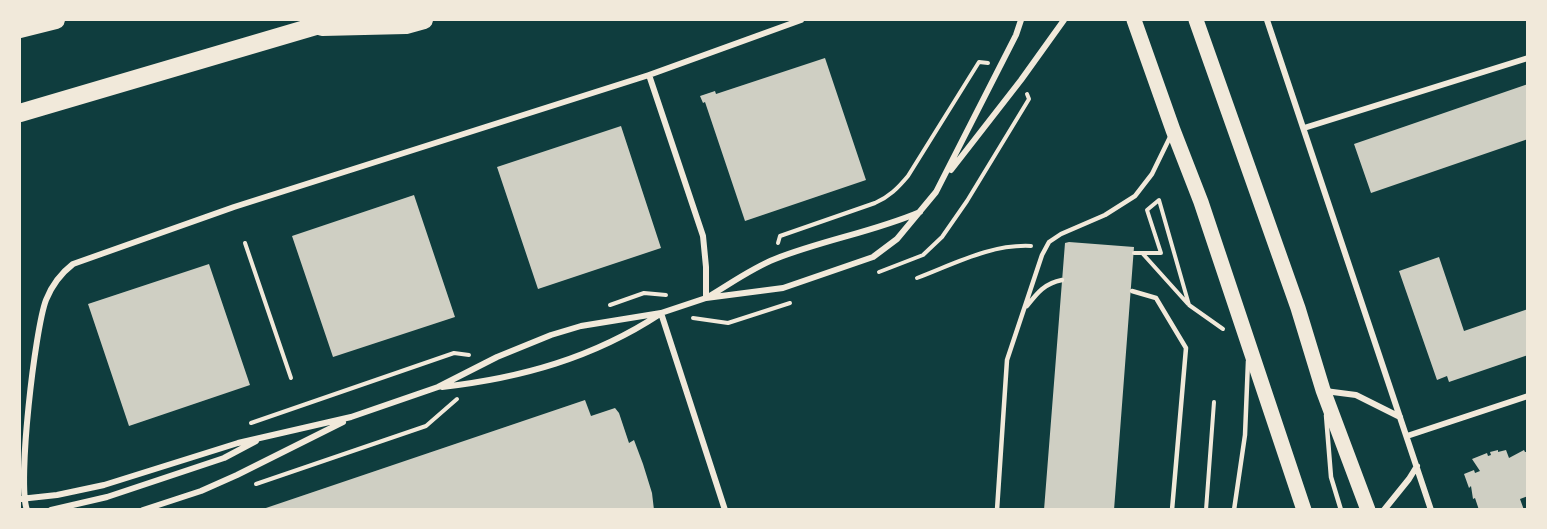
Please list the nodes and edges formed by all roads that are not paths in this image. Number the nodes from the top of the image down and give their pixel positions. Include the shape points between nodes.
1 (56, 20) edge
2 (336, 20) edge
3 (424, 20) edge
4 (801, 20) edge
5 (1021, 20) edge
6 (1064, 20) edge
7 (1134, 20) edge
8 (1196, 20) edge
9 (1267, 20) edge
10 (314, 27) junction
11 (20, 29) edge
12 (1527, 58) edge
13 (649, 75) junction
14 (20, 113) edge
15 (1304, 128) junction
16 (1173, 130) junction
17 (944, 179) junction
18 (920, 211) junction
19 (1062, 280) dead end
20 (1131, 291) dead end
21 (706, 298) junction
22 (1023, 311) junction
23 (661, 313) junction
24 (1249, 343) junction
25 (438, 387) junction
26 (1323, 390) junction
27 (1527, 396) edge
28 (351, 417) junction
29 (1400, 417) junction
30 (1407, 436) junction
31 (261, 438) junction
32 (1417, 466) junction
33 (22, 499) edge
34 (63, 508) edge
35 (27, 510) edge
36 (51, 510) edge
37 (143, 510) edge
38 (725, 510) edge
39 (997, 510) edge
40 (1172, 510) edge
41 (1234, 510) edge
42 (1304, 510) edge
43 (1341, 510) edge
44 (1368, 510) edge
45 (1384, 510) edge
46 (1431, 510) edge

1 - 11 highway
2 - 10 highway
3 - 10 highway via 406,26
4 - 13 street
5 - 17 street
6 - 17 street
7 - 16 main road
8 - 26 main road
9 - 15 street
10 - 14 highway
12 - 15 street
13 - 21 street via 703,236
13 - 33 street via 234,207 73,264 53,284 40,324
15 - 29 street
16 - 22 lane via 1152,174 1135,196 1049,242
16 - 24 main road
17 - 18 street
18 - 21 street via 879,228 774,259
18 - 21 street via 897,239 873,257 783,288
19 - 22 lane via 1050,282 1036,293
20 - 40 lane via 1156,298 1186,348
21 - 23 street
22 - 39 lane via 1007,360
23 - 25 street via 581,326 552,335
23 - 25 street via 630,333 579,356 504,377
23 - 38 street
24 - 41 lane via 1245,435
24 - 42 main road
25 - 28 street
26 - 29 street via 1356,395
26 - 43 lane via 1331,477
26 - 44 main road
27 - 30 street
28 - 31 street
28 - 37 street via 237,476
29 - 30 street
30 - 32 street
31 - 33 street via 104,484
31 - 34 street via 224,458
32 - 45 street
32 - 46 street
33 - 35 street
34 - 36 street

